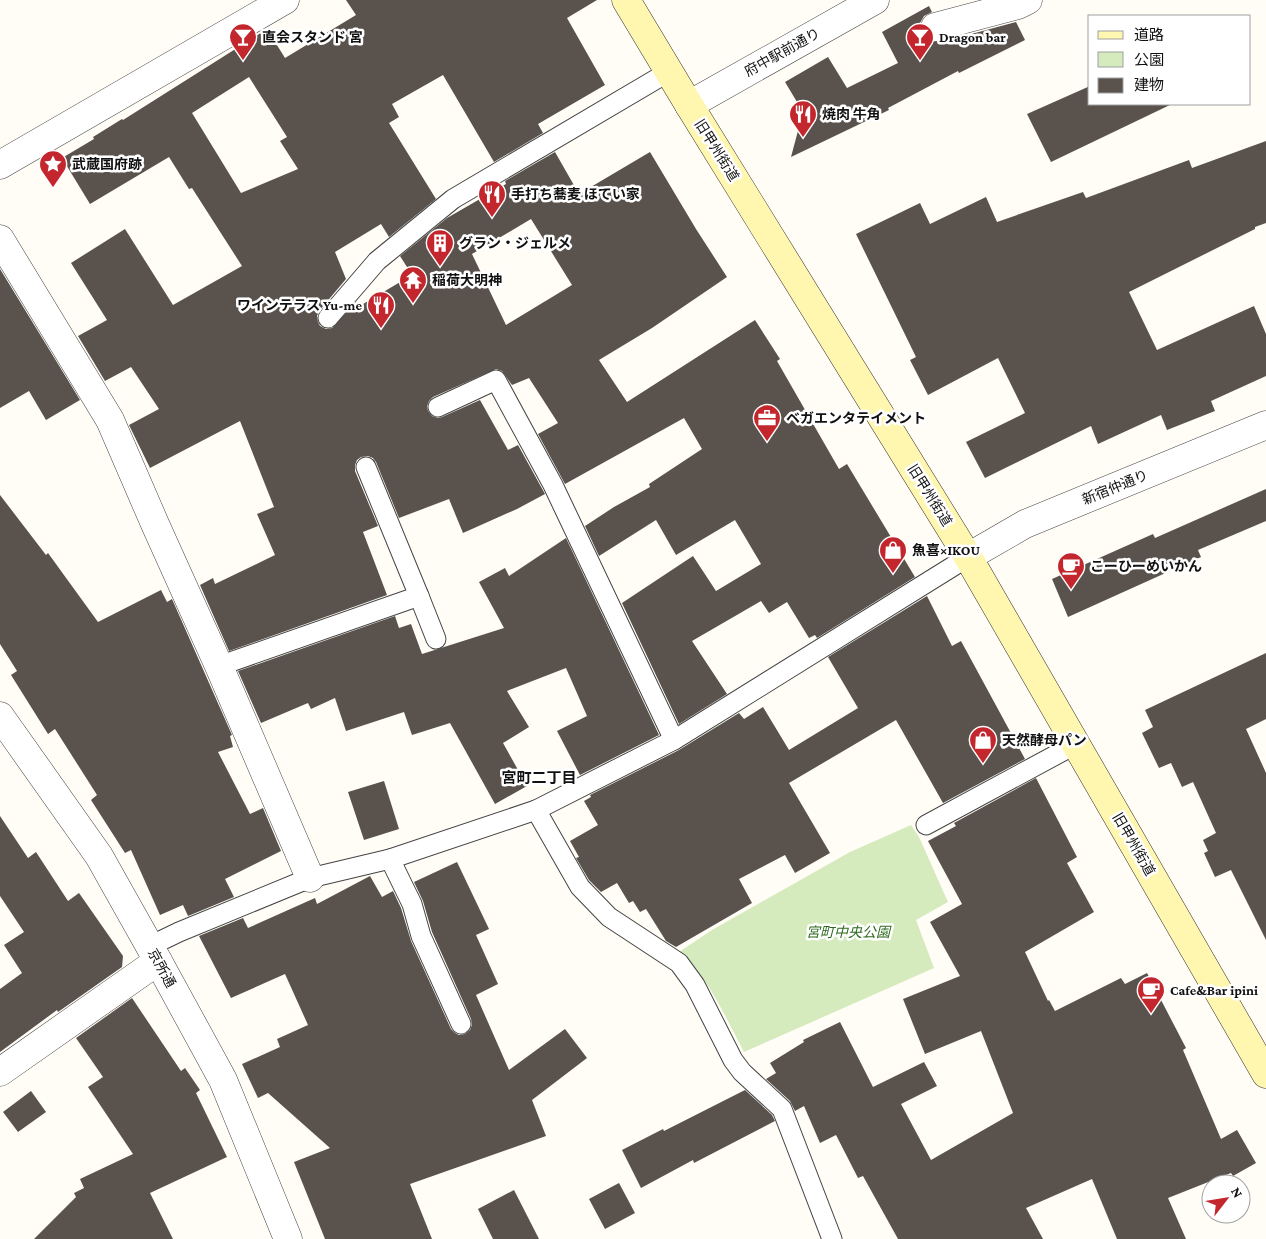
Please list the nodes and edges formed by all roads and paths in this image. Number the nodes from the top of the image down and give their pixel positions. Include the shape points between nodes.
1 (285, 0) edge
2 (626, 0) edge
3 (875, 0) edge
4 (1028, 0) edge
5 (935, 28) dead end
6 (670, 70) junction
7 (689, 105) junction
8 (0, 164) edge
9 (0, 239) edge
10 (328, 318) dead end
11 (438, 406) dead end
12 (1266, 424) edge
13 (366, 467) dead end
14 (968, 557) junction
15 (419, 596) junction
16 (436, 639) dead end
17 (219, 666) junction
18 (0, 716) edge
19 (674, 740) junction
20 (1076, 744) junction
21 (536, 810) junction
22 (926, 824) dead end
23 (390, 859) junction
24 (310, 878) junction
25 (154, 954) junction
26 (461, 1024) dead end
27 (0, 1072) edge
28 (1266, 1074) edge
29 (288, 1239) edge
30 (832, 1239) edge

1 - 8 street
2 - 6 main road, 旧甲州街道
3 - 7 street, 府中駅前通り
4 - 5 street
6 - 7 main road, 旧甲州街道
6 - 10 lane via 453,199 378,261
7 - 14 main road, 旧甲州街道
9 - 17 street via 110,420
11 - 19 lane via 496,380 554,485
12 - 14 street, 新宿仲通り via 1025,524
13 - 15 lane
14 - 19 lane
14 - 20 main road, 旧甲州街道
15 - 16 lane
15 - 17 lane
17 - 24 street
18 - 25 street, 京所通 via 99,856
19 - 21 lane
20 - 22 lane
20 - 28 main road, 旧甲州街道
21 - 23 lane
21 - 30 lane via 580,887 609,917 679,963 695,985 733,1060 782,1109
23 - 24 lane
23 - 26 lane
24 - 25 lane via 179,932
25 - 27 street
25 - 29 street, 京所通 via 222,1080

